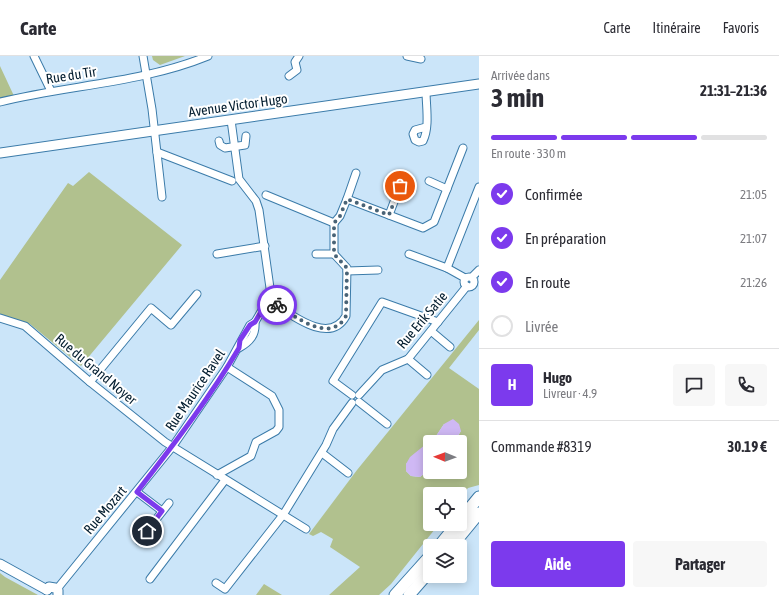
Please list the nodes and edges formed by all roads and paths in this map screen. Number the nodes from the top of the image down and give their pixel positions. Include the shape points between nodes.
1 (34, 56) edge
2 (143, 56) edge
3 (208, 56) edge
4 (299, 56) edge
5 (407, 56) edge
6 (421, 59) dead end
7 (146, 76) junction
8 (289, 76) dead end
9 (479, 84) edge
10 (51, 91) junction
11 (426, 92) junction
12 (0, 102) edge
13 (231, 120) junction
14 (426, 127) dead end
15 (155, 131) junction
16 (246, 136) dead end
17 (219, 141) dead end
18 (234, 147) junction
19 (463, 148) dead end
20 (157, 152) junction
21 (0, 153) edge
22 (356, 174) dead end
23 (232, 181) dead end
24 (429, 181) dead end
25 (400, 186) dead end
26 (479, 188) edge
27 (447, 189) junction
28 (266, 195) dead end
29 (162, 197) dead end
30 (347, 199) junction
31 (389, 215) junction
32 (334, 223) junction
33 (265, 246) junction
34 (217, 254) dead end
35 (316, 254) dead end
36 (334, 254) junction
37 (409, 254) dead end
38 (447, 268) junction
39 (378, 270) dead end
40 (479, 270) edge
41 (347, 271) junction
42 (471, 282) edge
43 (197, 294) dead end
44 (268, 300) junction
45 (0, 318) edge
46 (438, 322) junction
47 (431, 331) junction
48 (450, 347) dead end
49 (408, 359) junction
50 (227, 368) junction
51 (427, 375) dead end
52 (90, 382) junction
53 (356, 399) junction
54 (387, 424) dead end
55 (173, 446) junction
56 (322, 452) junction
57 (348, 473) dead end
58 (217, 475) junction
59 (225, 480) junction
60 (137, 492) junction
61 (479, 497) edge
62 (169, 503) dead end
63 (162, 511) junction
64 (467, 512) edge
65 (479, 513) edge
66 (283, 515) junction
67 (306, 529) dead end
68 (451, 531) edge
69 (445, 539) edge
70 (458, 539) edge
71 (139, 541) dead end
72 (0, 564) edge
73 (423, 564) edge
74 (150, 579) dead end
75 (423, 579) edge
76 (216, 583) dead end
77 (46, 592) edge
78 (57, 592) edge
79 (395, 595) edge
80 (409, 595) edge

1 - 10 street
2 - 7 street
3 - 7 street, Rue du Tir
4 - 8 street via 295,62 297,70
5 - 6 street
7 - 10 street, Rue du Tir
7 - 15 street
9 - 11 main road, Avenue Victor Hugo
10 - 12 street, Rue du Tir
11 - 13 main road, Avenue Victor Hugo
11 - 14 street
13 - 15 main road, Avenue Victor Hugo
13 - 18 street, Rue Maurice Ravel
15 - 20 street
15 - 21 main road, Avenue Victor Hugo
16 - 18 street via 245,145
17 - 18 street via 225,148
18 - 33 street, Rue Maurice Ravel via 238,174 259,210
19 - 27 street
20 - 23 street
20 - 29 street
22 - 30 street
24 - 27 street
25 - 31 street
26 - 38 street
27 - 31 street via 434,222 423,228
28 - 32 street
30 - 31 street
30 - 32 street
32 - 36 street
33 - 34 street
33 - 44 street, Rue Maurice Ravel via 271,288
35 - 36 street
36 - 41 street
37 - 38 street
38 - 42 street
39 - 41 street
40 - 42 street, Rue Erik Satie
41 - 44 street via 346,316 343,321 329,328 314,328
42 - 46 street, Rue Erik Satie
43 - 52 street via 172,325 151,308
44 - 50 street, Rue Maurice Ravel via 255,322 256,331 248,343 239,348
45 - 52 street, Rue du Grand Noyer via 25,326
46 - 47 street, Rue Erik Satie
46 - 53 street via 382,302 333,381
47 - 48 street
47 - 49 street, Rue Erik Satie
49 - 51 street
49 - 53 street, Rue Erik Satie via 382,370
50 - 55 street, Rue Maurice Ravel
50 - 58 street via 272,396 280,410 279,426 276,431 256,442 251,456
52 - 55 street, Rue du Grand Noyer
53 - 54 street
53 - 56 street, Rue Erik Satie via 333,429
55 - 58 street, Rue du Grand Noyer
55 - 60 street, Rue Mozart
56 - 57 street
56 - 66 street, Rue Erik Satie
58 - 59 street
59 - 66 street
59 - 74 street
60 - 63 street
60 - 78 street, Rue Mozart
61 - 64 highway
62 - 63 street
63 - 71 street
65 - 70 highway
66 - 67 street
66 - 76 street, Rue Erik Satie via 225,589
68 - 69 highway
72 - 77 main road
73 - 79 highway
75 - 80 highway
77 - 78 main road via 51,587

